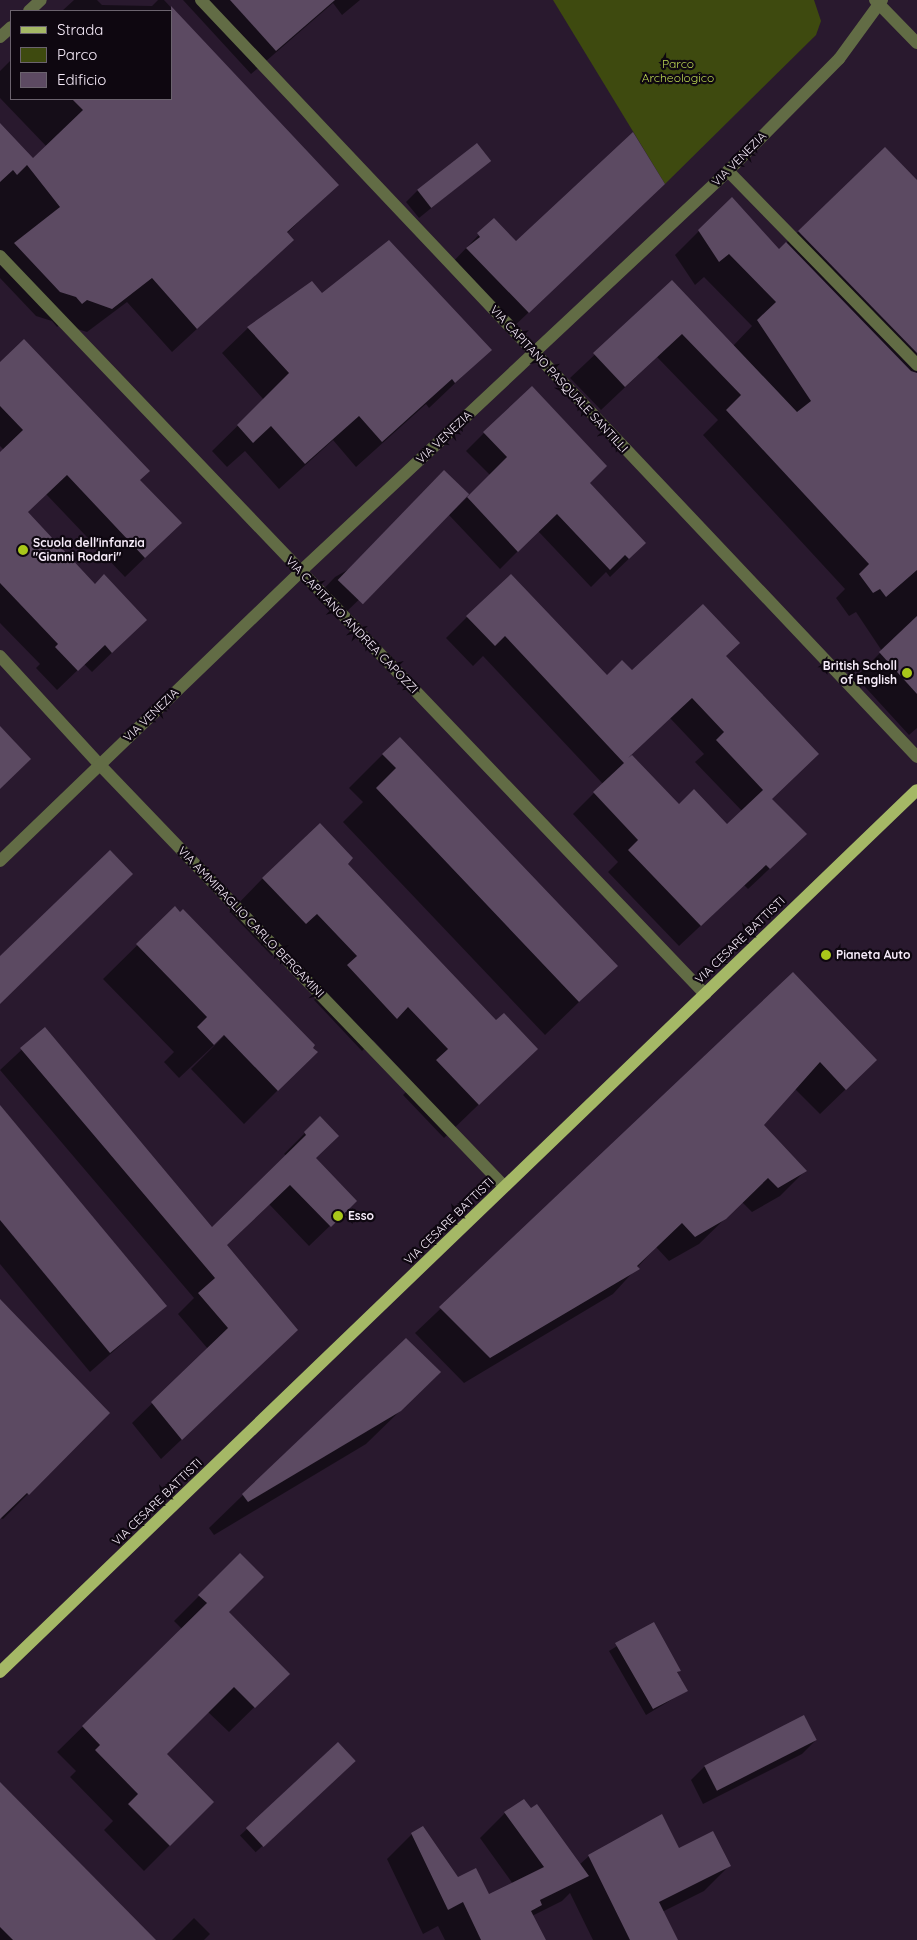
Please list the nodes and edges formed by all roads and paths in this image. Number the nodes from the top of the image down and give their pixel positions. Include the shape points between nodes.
1 (41, 0) edge
2 (201, 0) edge
3 (879, 1) edge
4 (30, 10) edge
5 (10, 28) edge
6 (0, 37) edge
7 (917, 43) edge
8 (728, 171) junction
9 (0, 256) edge
10 (534, 352) junction
11 (917, 365) edge
12 (301, 571) junction
13 (0, 656) edge
14 (917, 757) edge
15 (99, 764) junction
16 (917, 790) edge
17 (0, 861) edge
18 (704, 994) junction
19 (504, 1186) junction
20 (0, 1672) edge

1 - 4 street
2 - 10 street, VIA CAPITANO PASQUALE SANTILLI
3 - 7 street
3 - 8 street, VIA VENEZIA via 839,59
5 - 6 street
8 - 10 street, VIA VENEZIA
8 - 11 street
9 - 12 street, VIA CAPITANO ANDREA CAPOZZI
10 - 12 street, VIA VENEZIA
10 - 14 street, VIA CAPITANO PASQUALE SANTILLI
12 - 15 street, VIA VENEZIA
12 - 18 street, VIA CAPITANO ANDREA CAPOZZI
13 - 15 street, VIA AMMIRAGLIO CARLO BERGAMINI
15 - 17 street, VIA VENEZIA
15 - 19 street, VIA AMMIRAGLIO CARLO BERGAMINI
16 - 18 main road, VIA CESARE BATTISTI
18 - 19 main road, VIA CESARE BATTISTI
19 - 20 main road, VIA CESARE BATTISTI

